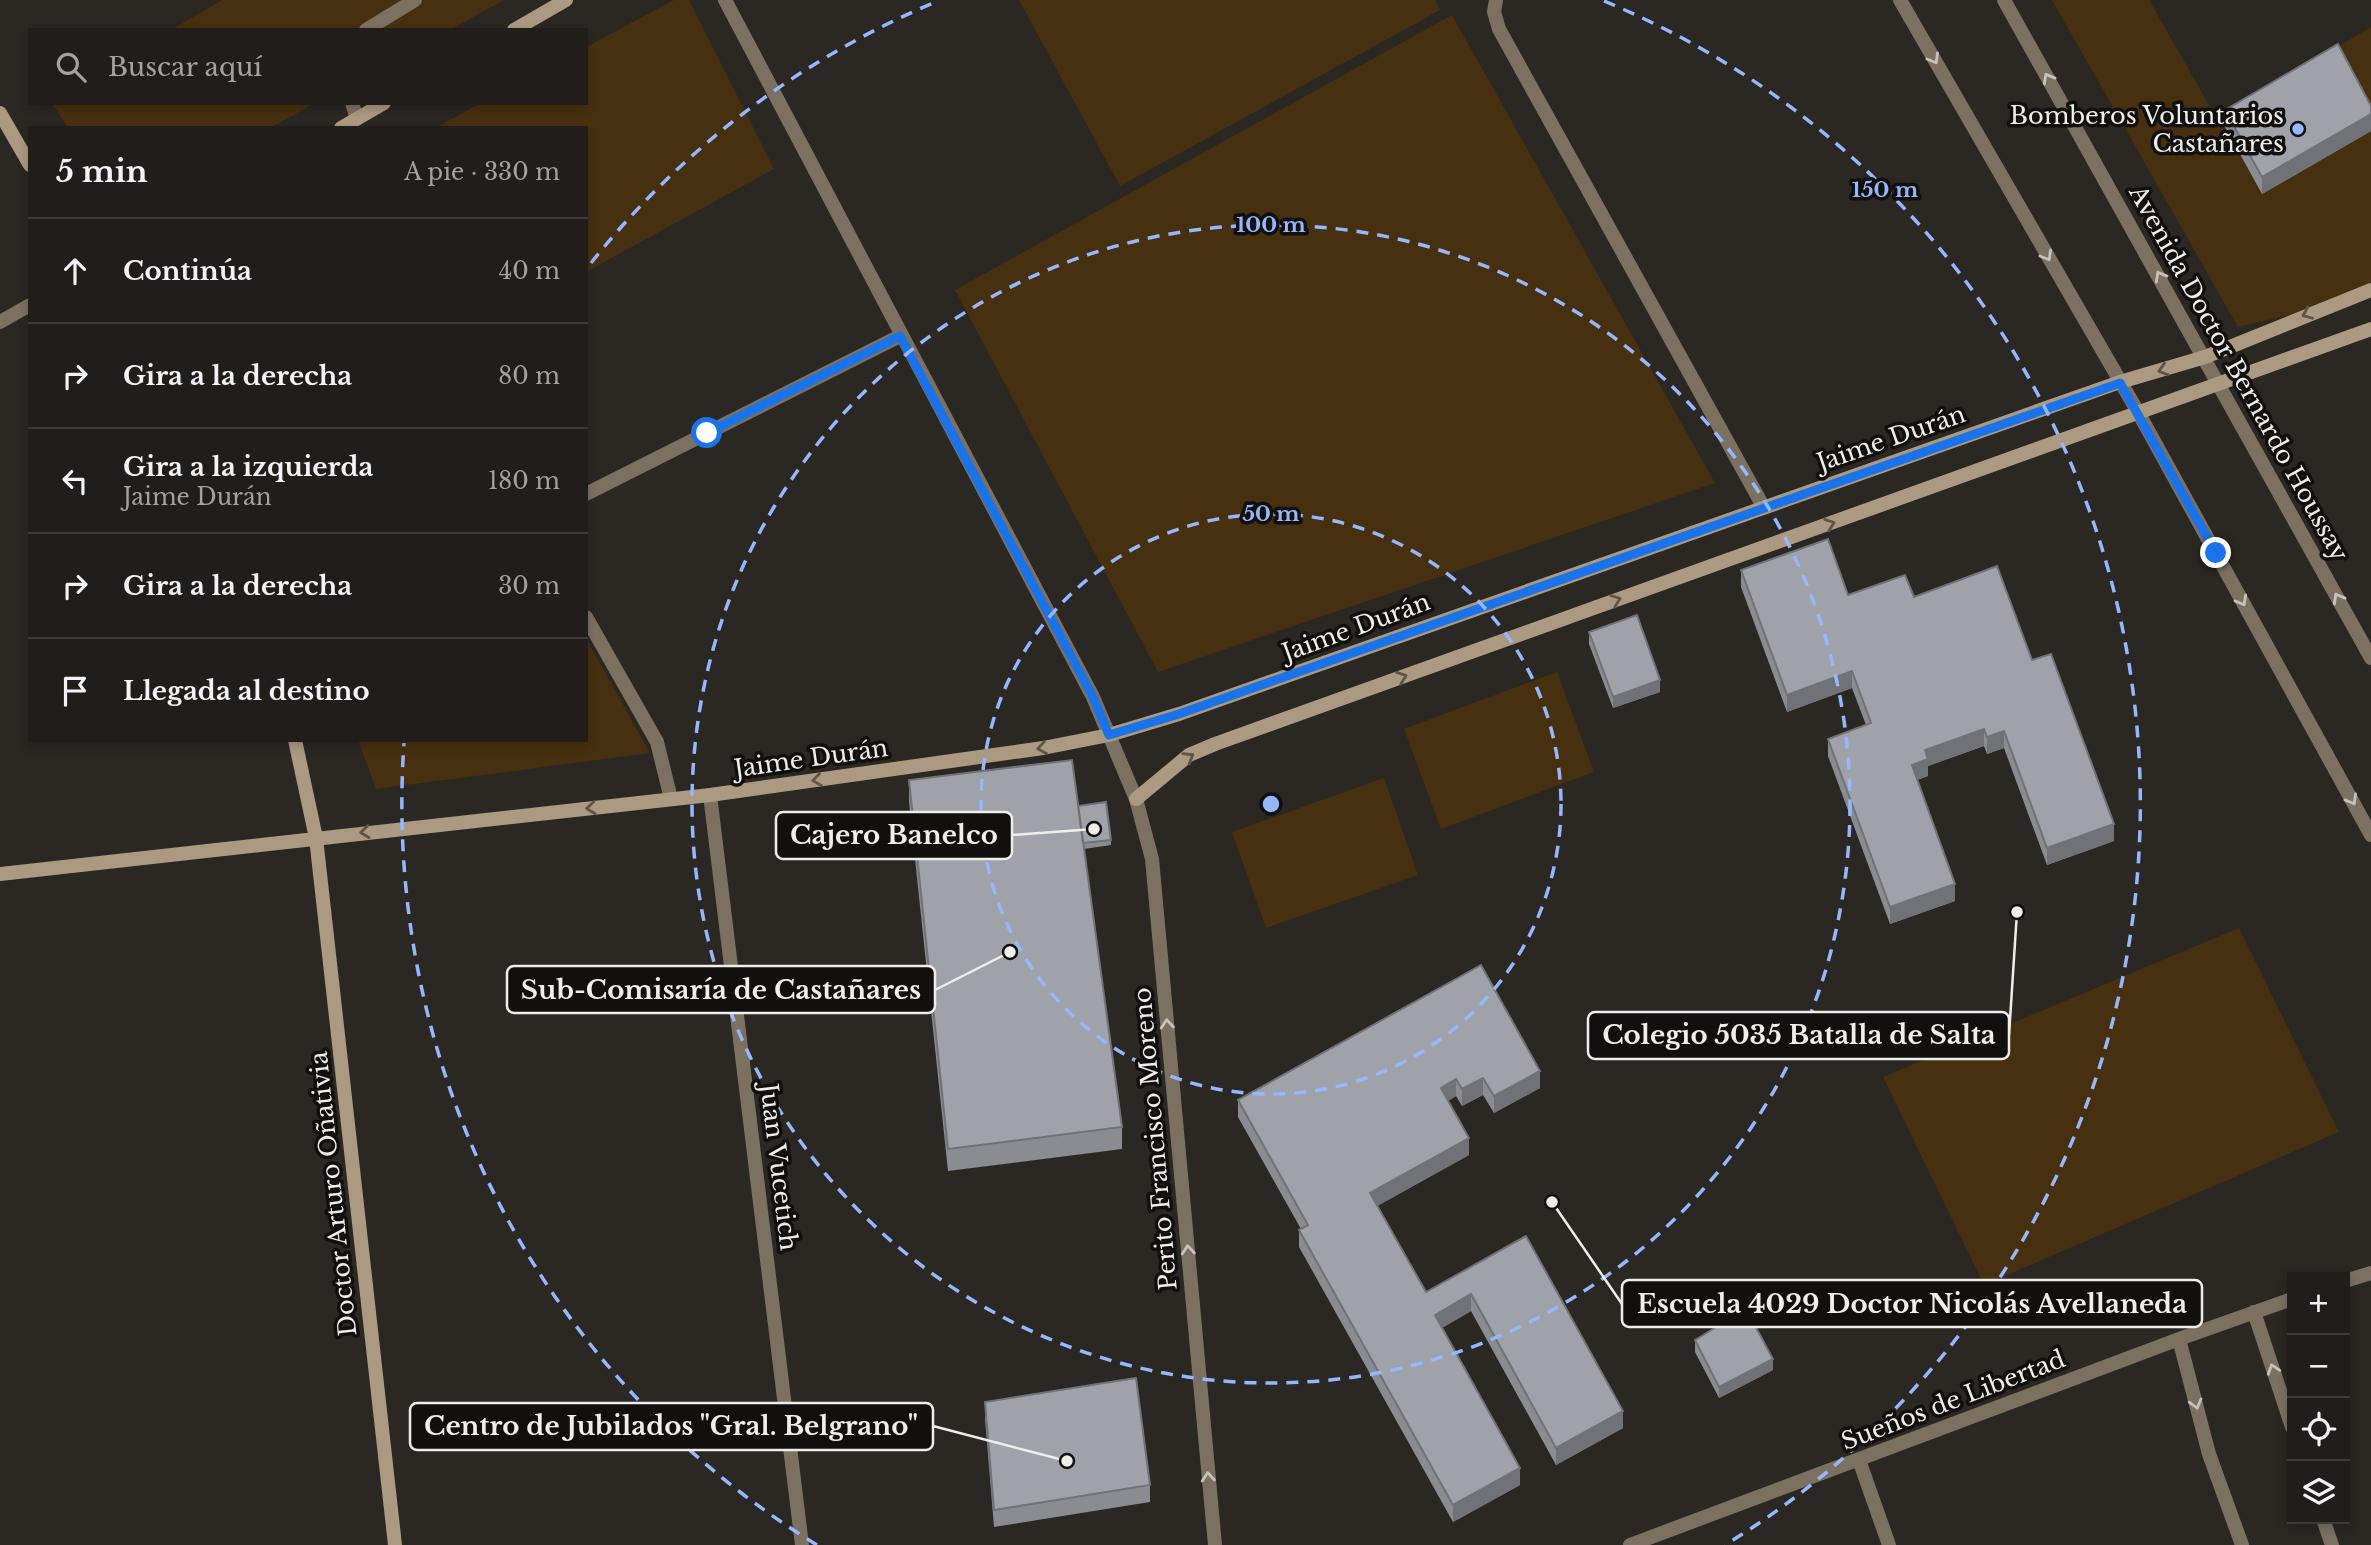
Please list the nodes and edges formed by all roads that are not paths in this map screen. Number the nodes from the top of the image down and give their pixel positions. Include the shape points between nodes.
1 (415, 0) edge
2 (725, 0) edge
3 (1496, 0) edge
4 (1900, 0) edge
5 (2004, 0) edge
6 (557, 2) edge
7 (369, 28) edge
8 (517, 28) edge
9 (353, 105) edge
10 (381, 105) edge
11 (0, 113) edge
12 (357, 119) junction
13 (345, 126) edge
14 (28, 162) edge
15 (2371, 290) edge
16 (28, 306) edge
17 (0, 322) edge
18 (2371, 329) edge
19 (900, 336) junction
20 (2205, 357) junction
21 (2120, 383) junction
22 (2218, 384) junction
23 (2138, 412) junction
24 (588, 493) edge
25 (1763, 506) junction
26 (588, 621) edge
27 (2371, 658) edge
28 (1109, 735) junction
29 (295, 742) edge
30 (710, 795) junction
31 (671, 799) junction
32 (1136, 799) junction
33 (2371, 835) edge
34 (316, 838) junction
35 (0, 874) edge
36 (2371, 1273) edge
37 (2350, 1280) edge
38 (2287, 1301) edge
39 (2254, 1312) junction
40 (2179, 1339) junction
41 (2287, 1412) edge
42 (1859, 1460) junction
43 (2325, 1524) edge
44 (395, 1545) edge
45 (802, 1545) edge
46 (1214, 1545) edge
47 (1630, 1545) edge
48 (1889, 1545) edge
49 (2242, 1545) edge
50 (2332, 1545) edge

1 - 7 street
2 - 19 street, Perito Francisco Moreno
3 - 25 street via 1499,29
4 -> 21 street
20 -> 5 street, Avenida Doctor Bernardo Houssay
6 - 8 street
9 - 12 street
10 - 12 street
11 - 14 street
12 - 13 street
15 -> 20 street, Jaime Durán
16 - 17 street
18 - 22 street
19 - 24 street
19 - 28 street, Perito Francisco Moreno
20 -> 21 street, Jaime Durán
20 - 22 street, Avenida Doctor Bernardo Houssay
21 - 23 street
21 - 25 street, Jaime Durán
22 - 23 street
27 -> 22 street, Avenida Doctor Bernardo Houssay
32 -> 23 street via 1189,755 1215,744
23 -> 33 street
25 - 28 street, Jaime Durán
26 - 31 street via 657,742
28 -> 30 street, Jaime Durán
28 - 32 street, Perito Francisco Moreno
29 - 34 street, Doctor Arturo Oñativia
30 - 31 street, Jaime Durán
30 - 45 street, Juan Vucetich
31 -> 34 street, Jaime Durán
46 -> 32 street, Perito Francisco Moreno via 1152,859
34 - 35 street, Jaime Durán
34 - 44 street, Doctor Arturo Oñativia
36 - 37 street
38 - 39 street, Sueños de Libertad
39 - 40 street, Sueños de Libertad
41 -> 39 street
40 - 42 street, Sueños de Libertad
40 -> 49 street via 2209,1454
42 - 47 street, Sueños de Libertad
42 - 48 street
43 - 50 street

